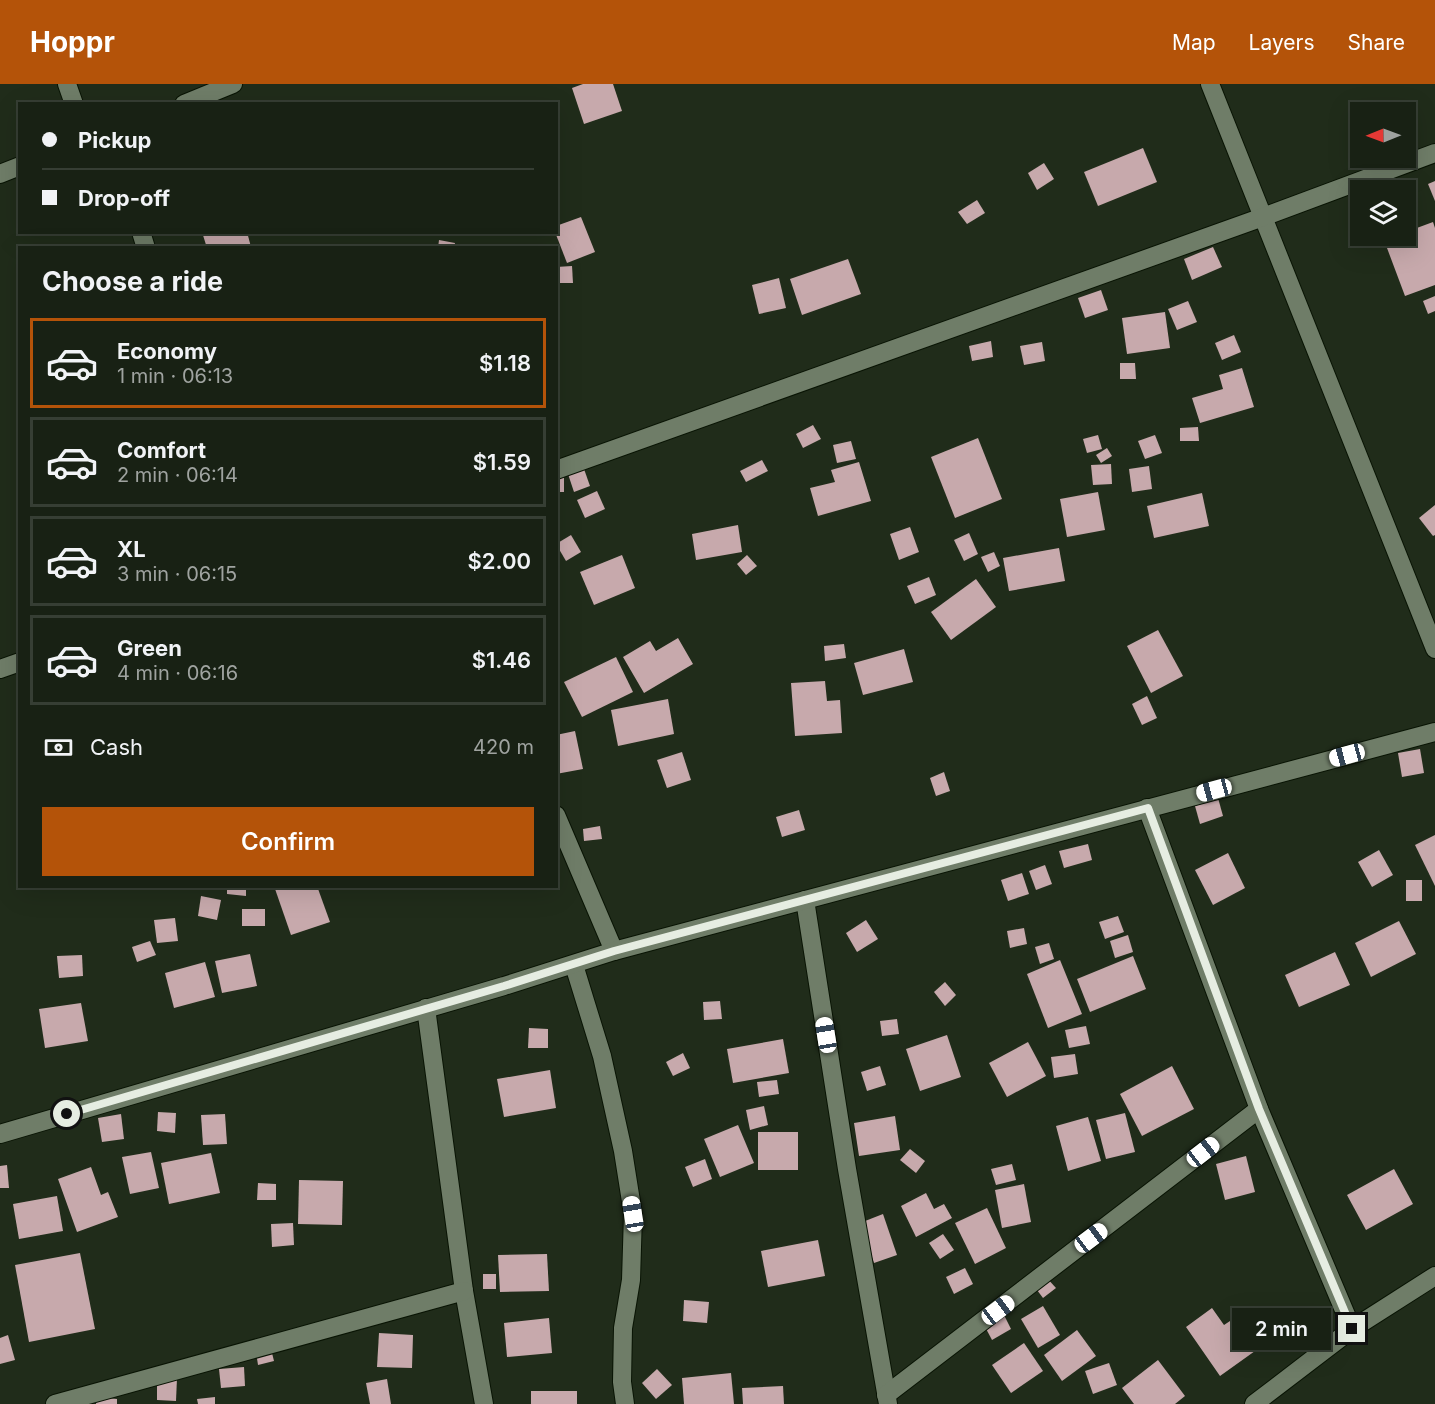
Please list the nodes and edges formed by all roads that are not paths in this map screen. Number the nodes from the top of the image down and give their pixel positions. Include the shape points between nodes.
1 (67, 84) edge
2 (233, 84) edge
3 (1210, 84) edge
4 (73, 102) edge
5 (189, 102) edge
6 (1435, 153) edge
7 (18, 167) edge
8 (0, 174) edge
9 (1263, 217) junction
10 (558, 469) edge
11 (1435, 649) edge
12 (18, 663) edge
13 (0, 669) edge
14 (1435, 732) edge
15 (1148, 808) junction
16 (558, 820) edge
17 (805, 900) junction
18 (614, 951) junction
19 (574, 965) junction
20 (426, 1008) junction
21 (1259, 1109) junction
22 (0, 1134) edge
23 (1435, 1276) edge
24 (465, 1291) junction
25 (1352, 1329) junction
26 (887, 1400) edge
27 (55, 1404) edge
28 (484, 1404) edge
29 (625, 1404) edge
30 (1254, 1404) edge

1 - 4 street
2 - 5 street
3 - 9 street
6 - 9 street
7 - 8 street
9 - 10 street
9 - 11 street
12 - 13 street
14 - 15 street
15 - 17 street
15 - 21 street
16 - 18 street
17 - 18 street
17 - 26 street
18 - 19 street
19 - 20 street
19 - 29 street via 602,1056 633,1214 631,1280 623,1328
20 - 22 street
20 - 24 street
21 - 25 street
21 - 26 street
23 - 25 street
24 - 27 street
24 - 28 street
25 - 30 street

